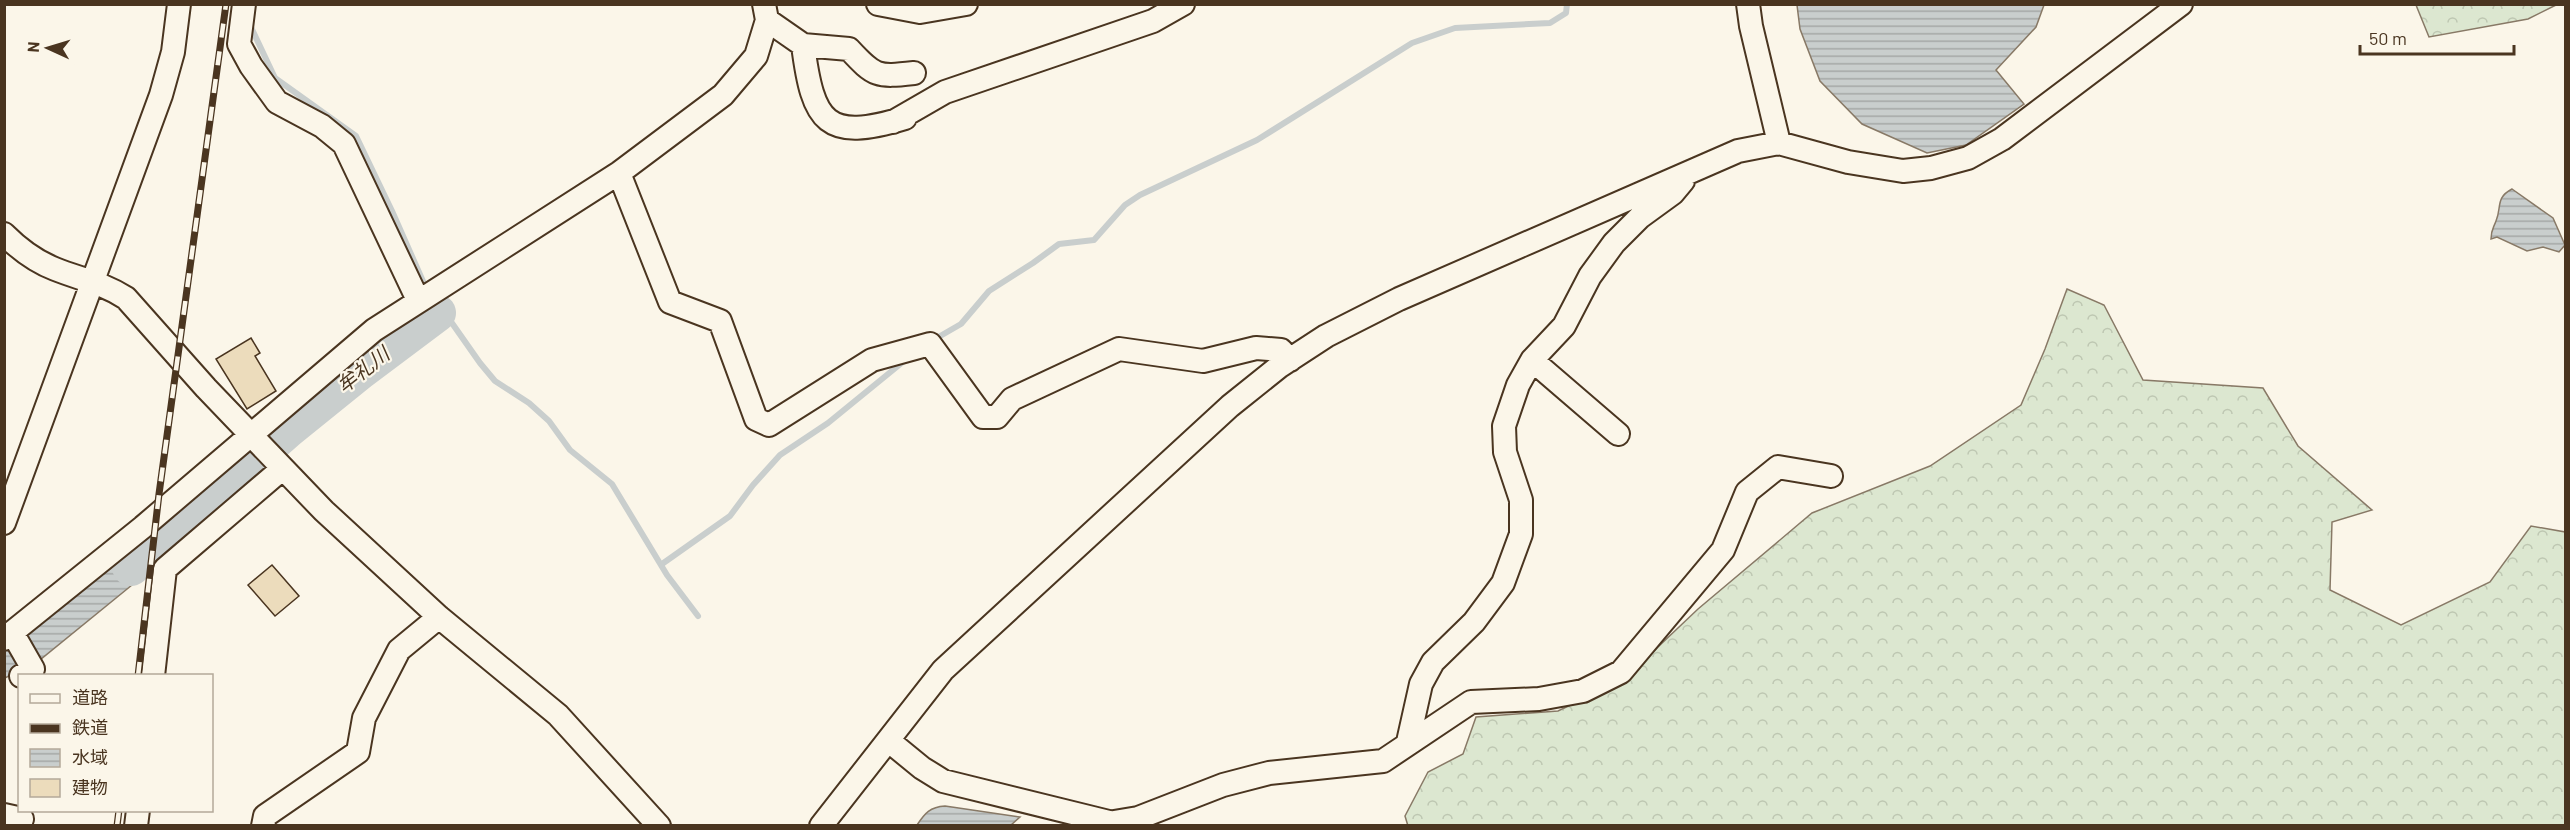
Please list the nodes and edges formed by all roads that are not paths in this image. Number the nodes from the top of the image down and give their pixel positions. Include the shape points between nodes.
1 (179, 4) edge
2 (244, 4) edge
3 (878, 4) edge
4 (966, 4) edge
5 (1183, 4) edge
6 (1748, 4) edge
7 (2181, 4) edge
8 (766, 12) edge
9 (804, 45) junction
10 (914, 73) dead end
11 (996, 90) dead end
12 (893, 122) junction
13 (1779, 143) junction
14 (1690, 172) junction
15 (619, 173) junction
16 (4, 234) edge
17 (92, 280) junction
18 (418, 300) junction
19 (1290, 360) junction
20 (1532, 360) junction
21 (1618, 434) dead end
22 (250, 435) junction
23 (280, 467) junction
24 (1831, 476) dead end
25 (4, 523) edge
26 (439, 616) junction
27 (10, 636) edge
28 (24, 674) edge
29 (153, 674) edge
30 (18, 677) edge
31 (4, 684) edge
32 (889, 741) junction
33 (1408, 742) junction
34 (1104, 824) edge
35 (262, 825) edge
36 (660, 825) edge
37 (821, 825) edge

1 - 17 street via 173,52 161,95
2 - 18 street via 239,44 251,66 277,102 322,126 344,144
3 - 4 street via 920,12
5 - 12 street via 1153,21 945,92
6 - 13 street
7 - 13 street via 2002,139 1968,158 1903,171 1848,162
8 - 9 street
8 - 15 street via 756,56 723,95
9 - 10 street via 849,49 865,66 883,76
9 - 12 street via 807,75 819,111 837,127 857,130
11 - 12 street
13 - 14 street via 1738,151
14 - 19 street via 1399,298 1326,336
14 - 20 street via 1673,193 1640,217 1614,243 1590,276 1564,326
15 - 18 street
15 - 19 street via 670,302 720,321 756,419 769,425 872,360 930,344 983,417 997,417 1012,399 1119,349 1203,361 1256,348 1281,350
16 - 17 street via 54,269
17 - 22 street via 126,298
17 - 25 street
18 - 22 street via 374,330
19 - 32 street via 1230,406 943,670
20 - 21 street
20 - 33 street via 1518,385 1504,426 1505,452 1521,500 1521,534 1503,583 1425,676
22 - 23 street
22 - 27 street
23 - 26 street
23 - 29 street via 165,569
24 - 33 street via 1778,467 1747,492 1723,550 1621,672 1583,691 1539,699 1471,702
26 - 35 street via 399,650 364,718 358,753 265,816
26 - 36 street via 558,715
27 - 28 street
30 - 31 street
32 - 34 street via 943,781
32 - 37 street
33 - 34 street via 1383,760 1269,773 1223,785 1138,818

